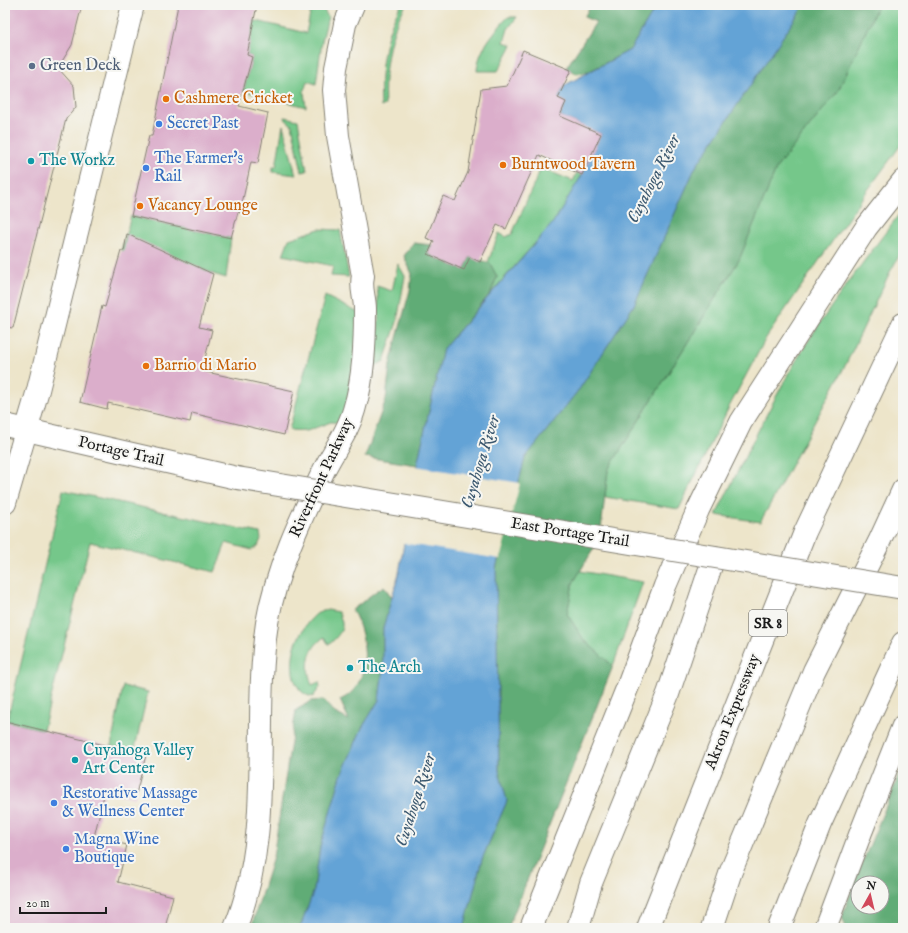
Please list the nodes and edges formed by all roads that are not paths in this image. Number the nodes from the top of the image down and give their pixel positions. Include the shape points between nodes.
1 (133, 5) edge
2 (353, 5) edge
3 (903, 181) edge
4 (903, 324) edge
5 (5, 425) edge
6 (27, 430) junction
7 (237, 478) joint
8 (903, 490) edge
9 (5, 504) edge
10 (714, 557) junction
11 (903, 588) edge
12 (903, 643) edge
13 (903, 726) edge
14 (235, 928) edge
15 (531, 928) edge
16 (578, 928) edge
17 (648, 928) edge
18 (712, 928) edge
19 (779, 928) edge
20 (825, 928) edge

1 - 6 main road
2 - 14 main road, Riverfront Parkway via 345,24 334,90 338,136 363,276 360,287 365,299 365,344 359,388 346,432 324,469 290,547 272,601 263,668 258,826 253,870
3 - 15 main road via 866,228 741,422 698,510 665,586 628,686
4 - 17 main road, Akron Expressway / SR 8 via 805,532
5 - 6 main road, Portage Trail
6 - 7 main road, Portage Trail
6 - 9 main road
7 - 10 main road, East Portage Trail, bridge
8 - 18 main road via 814,671 731,871
10 - 11 main road, East Portage Trail, bridge
10 - 16 main road via 668,694 590,883
12 - 19 main road via 820,824
13 - 20 main road

